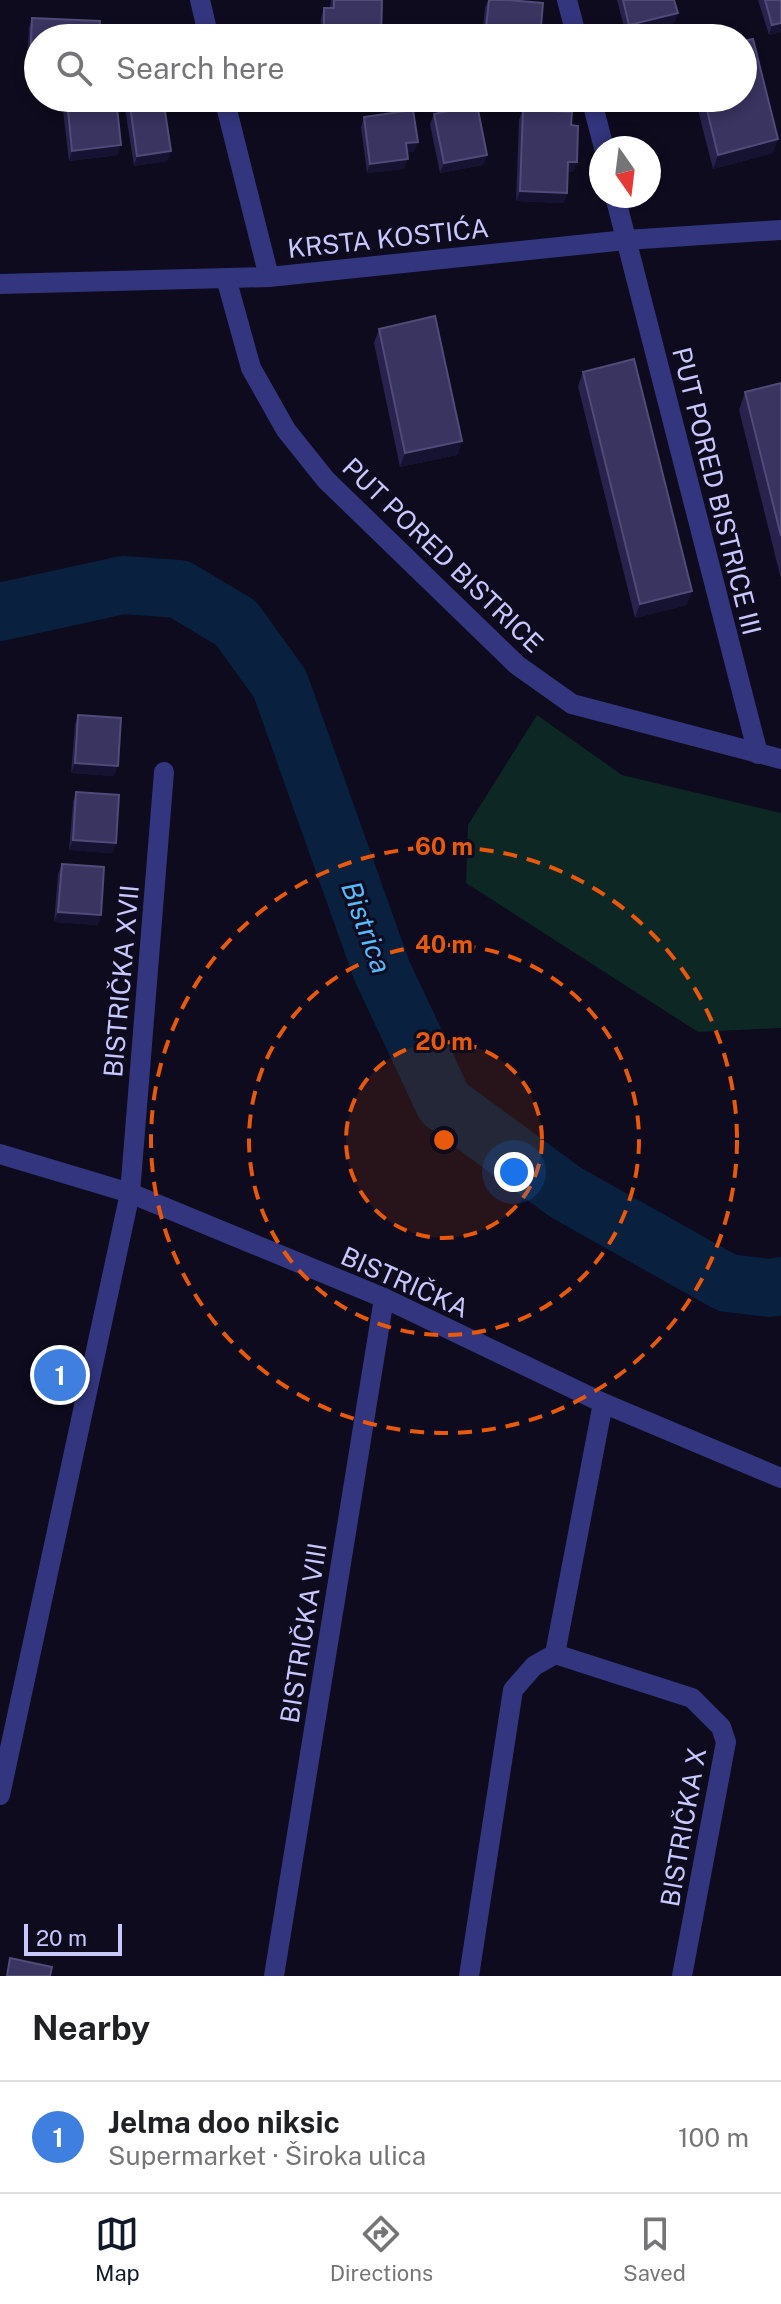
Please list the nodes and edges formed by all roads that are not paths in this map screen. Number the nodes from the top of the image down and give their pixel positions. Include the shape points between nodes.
1 (200, 0) edge
2 (567, 0) edge
3 (206, 24) edge
4 (573, 24) edge
5 (228, 112) edge
6 (595, 112) edge
7 (601, 136) edge
8 (618, 208) edge
9 (781, 230) edge
10 (626, 240) junction
11 (269, 277) junction
12 (226, 278) junction
13 (0, 284) edge
14 (758, 754) junction
15 (781, 759) edge
16 (164, 772) dead end
17 (0, 1154) edge
18 (130, 1193) junction
19 (384, 1298) junction
20 (603, 1403) junction
21 (781, 1478) edge
22 (555, 1654) junction
23 (0, 1795) edge
24 (274, 1976) edge
25 (469, 1976) edge
26 (682, 1976) edge

1 - 3 street
2 - 4 street
5 - 11 street
6 - 7 street
8 - 10 street, PUT PORED BISTRICE III
9 - 10 street, KRSTA KOSTIĆA
10 - 11 street, KRSTA KOSTIĆA
10 - 14 street, PUT PORED BISTRICE III
11 - 12 street, KRSTA KOSTIĆA
12 - 13 street, KRSTA KOSTIĆA
12 - 14 street, PUT PORED BISTRICE via 251,368 286,430 326,480 517,665 572,704
14 - 15 street, PUT PORED BISTRICE
16 - 18 street, BISTRIČKA XVII
17 - 18 street, BISTRIČKA
18 - 19 street, BISTRIČKA
18 - 23 street, BISTRIČKA XVII
19 - 20 street, BISTRIČKA
19 - 24 street, BISTRIČKA VIII
20 - 21 street, BISTRIČKA
20 - 22 street
22 - 25 street via 534,1666 513,1690
22 - 26 street, BISTRIČKA X via 692,1698 721,1727 726,1742

